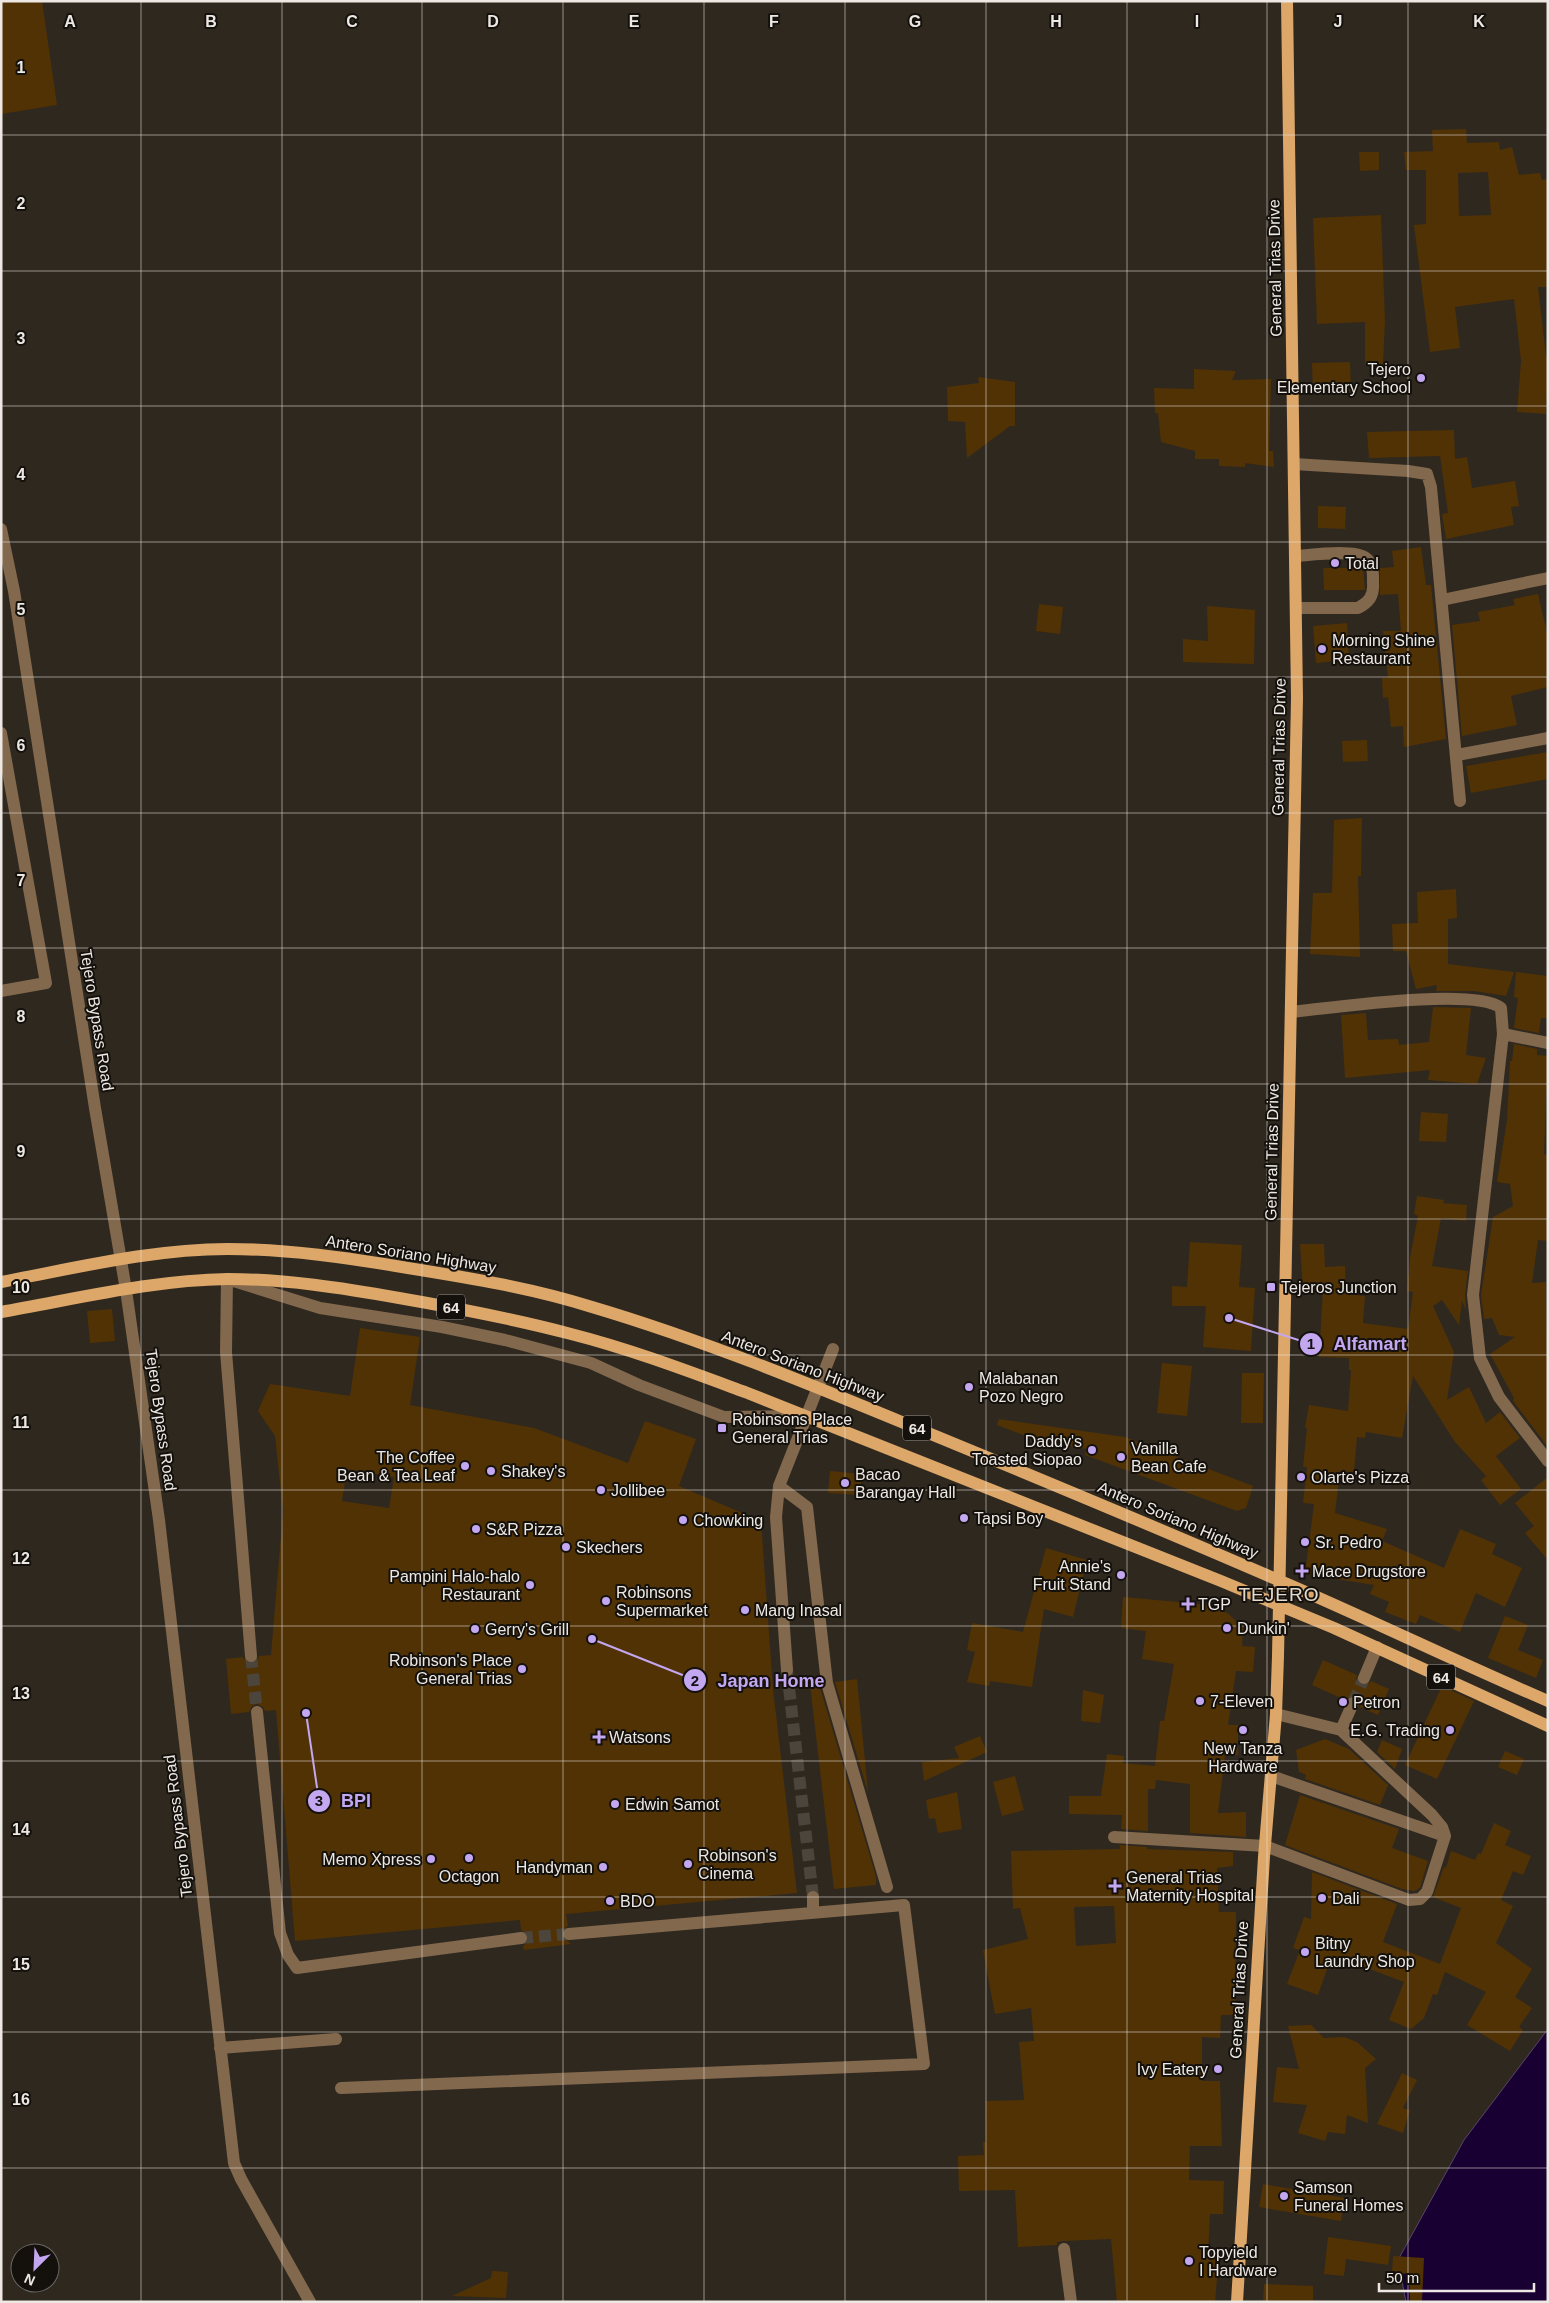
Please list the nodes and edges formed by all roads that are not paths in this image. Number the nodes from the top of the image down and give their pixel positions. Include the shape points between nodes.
1 (1287, 1) edge
2 (1294, 464) junction
3 (1, 529) edge
4 (1296, 556) junction
5 (1548, 578) edge
6 (1442, 600) junction
7 (1296, 608) junction
8 (1, 733) edge
9 (1548, 738) edge
10 (1457, 755) junction
11 (1460, 801) dead end
12 (1, 991) edge
13 (1291, 1012) junction
14 (1503, 1034) junction
15 (1548, 1042) edge
16 (121, 1260) junction
17 (227, 1279) junction
18 (1, 1282) edge
19 (126, 1290) junction
20 (1, 1312) edge
21 (833, 1349) dead end
22 (818, 1388) junction
23 (806, 1416) junction
24 (1548, 1461) edge
25 (779, 1486) junction
26 (1280, 1581) junction
27 (1280, 1605) junction
28 (1377, 1647) junction
29 (251, 1656) tunnel mouth
30 (787, 1670) tunnel mouth
31 (1364, 1678) tunnel mouth
32 (1548, 1701) edge
33 (1353, 1703) tunnel mouth
34 (257, 1712) tunnel mouth
35 (1276, 1714) junction
36 (1548, 1726) edge
37 (1341, 1730) junction
38 (1271, 1776) junction
39 (1445, 1836) junction
40 (1114, 1837) dead end
41 (1265, 1846) junction
42 (886, 1887) dead end
43 (813, 1896) tunnel mouth
44 (813, 1912) junction
45 (569, 1934) tunnel mouth
46 (522, 1938) tunnel mouth
47 (336, 2040) dead end
48 (220, 2048) junction
49 (341, 2088) dead end
50 (1064, 2249) dead end
51 (310, 2302) edge
52 (1071, 2302) edge
53 (1237, 2302) edge

1 - 2 main road, General Trias Drive
2 - 4 main road, General Trias Drive
2 - 6 street via 1408,470 1427,474
3 - 16 street, Tejero Bypass Road via 14,591
4 - 7 main road, General Trias Drive
4 - 7 street via 1353,554 1366,558 1373,568 1374,593 1358,608
5 - 6 street
6 - 10 street
7 - 13 main road, General Trias Drive
8 - 12 street via 46,983
9 - 10 street
10 - 11 street
13 - 14 street via 1448,997 1488,1001 1501,1008
13 - 26 main road, General Trias Drive
14 - 15 street
14 - 24 street via 1473,1295 1480,1358 1499,1397
16 - 18 main road, Antero Soriano Highway / 64
16 - 19 street, Tejero Bypass Road
16 - 22 main road, Antero Soriano Highway / 64 via 226,1249 276,1251 388,1264 470,1278 590,1306
17 - 19 main road, 64
17 - 23 main road, 64 via 330,1287 510,1319 573,1334 670,1365
17 - 23 street via 320,1308 442,1326 591,1363 724,1418
17 - 29 street via 226,1352
19 - 20 main road, 64
19 - 48 street, Tejero Bypass Road via 159,1520
21 - 22 street
22 - 23 street
22 - 26 main road, Antero Soriano Highway / 64
23 - 25 street
23 - 27 main road, 64
25 - 30 street via 776,1517
25 - 42 street via 807,1507 827,1683
26 - 27 main road, General Trias Drive
26 - 32 main road, Antero Soriano Highway / 64
27 - 28 main road, 64
27 - 35 main road, General Trias Drive
28 - 31 street
28 - 36 main road, 64
33 - 37 street
34 - 46 street via 280,1932 296,1968
35 - 37 street
35 - 38 main road, General Trias Drive
37 - 39 street via 1432,1815
38 - 39 street
38 - 41 main road, General Trias Drive
39 - 41 street via 1426,1892 1415,1900
40 - 41 street
41 - 53 main road, General Trias Drive
43 - 44 street
44 - 45 street
44 - 49 street via 904,1905 924,2064
47 - 48 street
48 - 51 street, Tejero Bypass Road via 234,2163
50 - 52 street

